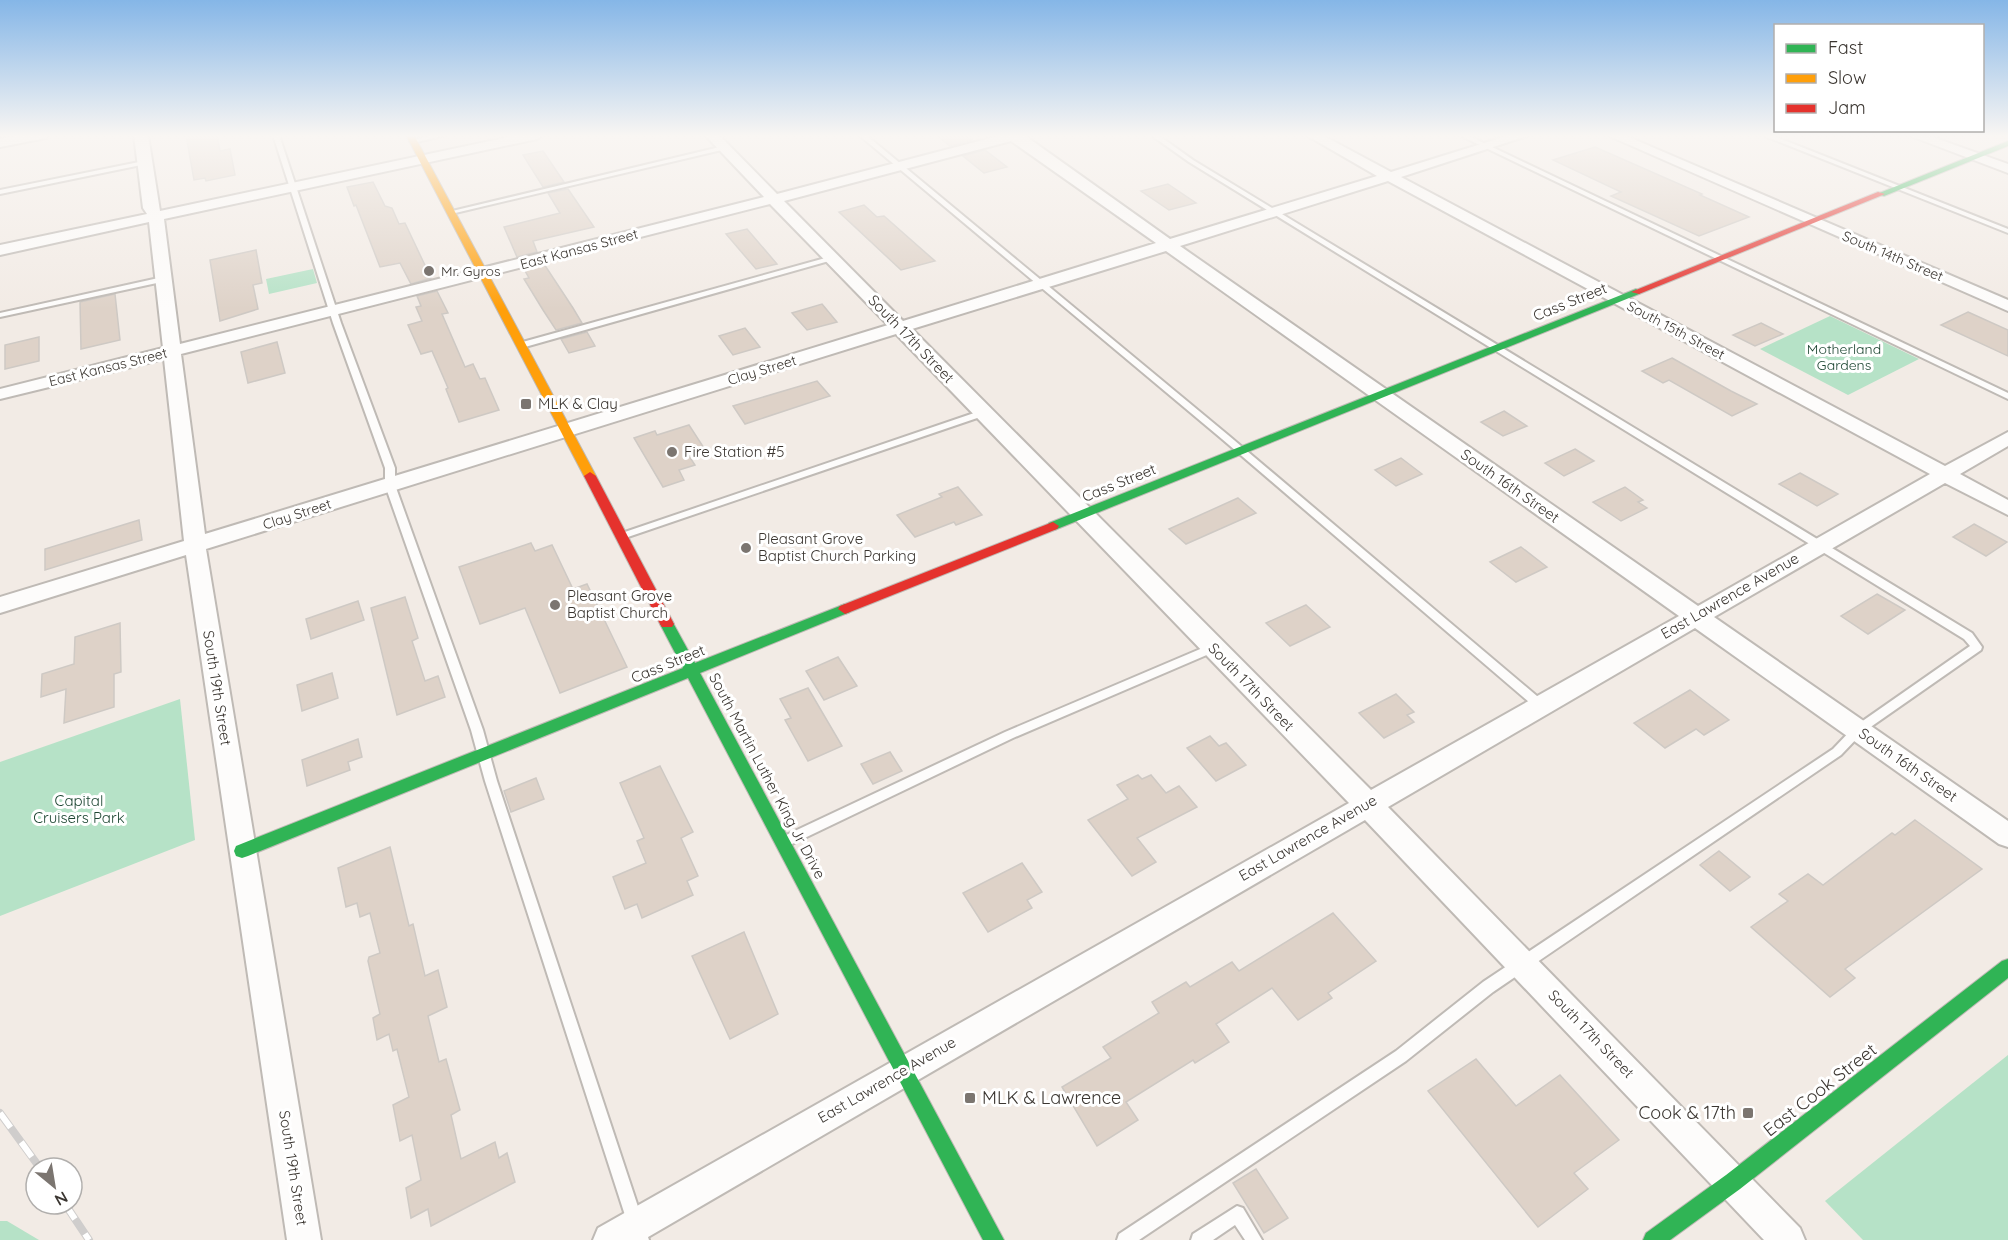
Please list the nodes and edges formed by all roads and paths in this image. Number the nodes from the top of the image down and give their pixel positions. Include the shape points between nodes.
1 (148, 193) edge
2 (270, 193) edge
3 (295, 193) edge
4 (441, 193) edge
5 (524, 193) edge
6 (768, 193) edge
7 (793, 193) edge
8 (930, 193) edge
9 (1094, 193) edge
10 (1245, 193) edge
11 (1338, 193) edge
12 (1420, 193) edge
13 (1582, 193) edge
14 (1747, 193) edge
15 (1887, 193) edge
16 (1911, 193) edge
17 (773, 198) junction
18 (451, 212) junction
19 (1275, 212) junction
20 (156, 217) junction
21 (1814, 222) junction
22 (2008, 231) edge
23 (1167, 245) junction
24 (0, 250) edge
25 (832, 259) junction
26 (1720, 259) junction
27 (483, 274) junction
28 (163, 279) junction
29 (1040, 285) junction
30 (1619, 300) junction
31 (2008, 306) edge
32 (334, 312) junction
33 (0, 315) edge
34 (900, 328) junction
35 (522, 345) junction
36 (1499, 348) junction
37 (172, 351) junction
38 (0, 394) edge
39 (1382, 396) junction
40 (2008, 396) edge
41 (983, 413) junction
42 (566, 430) junction
43 (2008, 438) edge
44 (1242, 452) junction
45 (1945, 474) junction
46 (390, 485) junction
47 (2008, 508) edge
48 (1083, 515) junction
49 (622, 536) junction
50 (1820, 544) junction
51 (196, 546) junction
52 (0, 605) edge
53 (1696, 616) junction
54 (1212, 648) junction
55 (693, 671) junction
56 (1540, 705) junction
57 (1858, 730) junction
58 (483, 755) junction
59 (1366, 805) junction
60 (2008, 836) edge
61 (783, 843) junction
62 (242, 851) junction
63 (1522, 963) junction
64 (2008, 967) edge
65 (904, 1070) junction
66 (1733, 1182) junction
67 (629, 1235) edge
68 (304, 1240) edge
69 (994, 1240) edge
70 (1125, 1240) edge
71 (1199, 1240) edge
72 (1254, 1240) edge
73 (1653, 1240) edge
74 (1788, 1240) edge

1 - 20 street, South 19th Street
2 - 20 street
3 - 32 lane
4 - 18 street, South Martin Luther King Jr Drive
5 - 18 lane
6 - 17 street, South 17th Street
7 - 17 street, East Kansas Street
8 - 29 lane
9 - 23 street, South 16th Street
10 - 19 lane
11 - 19 street, Clay Street
12 - 30 street, South 15th Street
13 - 26 lane
14 - 21 street, South 14th Street
15 - 21 street, Cass Street
16 - 22 lane
17 - 25 street, South 17th Street
17 - 27 street, East Kansas Street
18 - 27 street, South Martin Luther King Jr Drive
19 - 23 street, Clay Street
19 - 36 lane
20 - 24 street
20 - 28 street, South 19th Street
21 - 26 street, Cass Street
21 - 31 street, South 14th Street
23 - 29 street, Clay Street
23 - 39 street, South 16th Street
25 - 34 street, South 17th Street
25 - 35 lane
26 - 30 street, Cass Street
26 - 40 lane
27 - 32 street, East Kansas Street
27 - 35 street, South Martin Luther King Jr Drive
28 - 33 lane
28 - 37 street, South 19th Street
29 - 34 street, Clay Street
29 - 44 lane
30 - 36 street, Cass Street
30 - 45 street, South 15th Street
32 - 37 street, East Kansas Street
32 - 46 lane via 390,468
34 - 41 street, South 17th Street
34 - 42 street, Clay Street
35 - 42 street, South Martin Luther King Jr Drive
36 - 39 street, Cass Street
36 - 50 lane
37 - 38 street, East Kansas Street
37 - 51 street, South 19th Street
39 - 44 street, Cass Street
39 - 53 street, South 16th Street
41 - 48 street, South 17th Street
41 - 49 lane
42 - 46 street, Clay Street
42 - 49 street, South Martin Luther King Jr Drive
43 - 45 street, East Lawrence Avenue
44 - 48 street, Cass Street
44 - 56 lane
45 - 47 street, South 15th Street
45 - 50 street, East Lawrence Avenue
46 - 51 street, Clay Street
46 - 58 lane
48 - 54 street, South 17th Street
48 - 55 street, Cass Street
49 - 55 street, South Martin Luther King Jr Drive
50 - 53 street, East Lawrence Avenue
50 - 57 lane via 1968,636 1977,646
51 - 52 street, Clay Street
51 - 62 street, South 19th Street
53 - 56 street, East Lawrence Avenue
53 - 57 street, South 16th Street
54 - 59 street, South 17th Street
54 - 61 lane via 1009,735
55 - 58 street, Cass Street
55 - 61 street, South Martin Luther King Jr Drive
56 - 59 street, East Lawrence Avenue
57 - 60 street, South 16th Street
57 - 63 lane via 1837,752
58 - 62 street, Cass Street
58 - 67 lane
59 - 63 street, South 17th Street
59 - 65 street, East Lawrence Avenue
61 - 65 street, South Martin Luther King Jr Drive
62 - 68 street, South 19th Street
63 - 66 street, South 17th Street
63 - 70 lane via 1401,1056
64 - 66 street, East Cook Street
65 - 67 street, East Lawrence Avenue
65 - 69 street, South Martin Luther King Jr Drive
66 - 73 street, East Cook Street
66 - 74 street, South 17th Street
71 - 72 lane via 1237,1214

